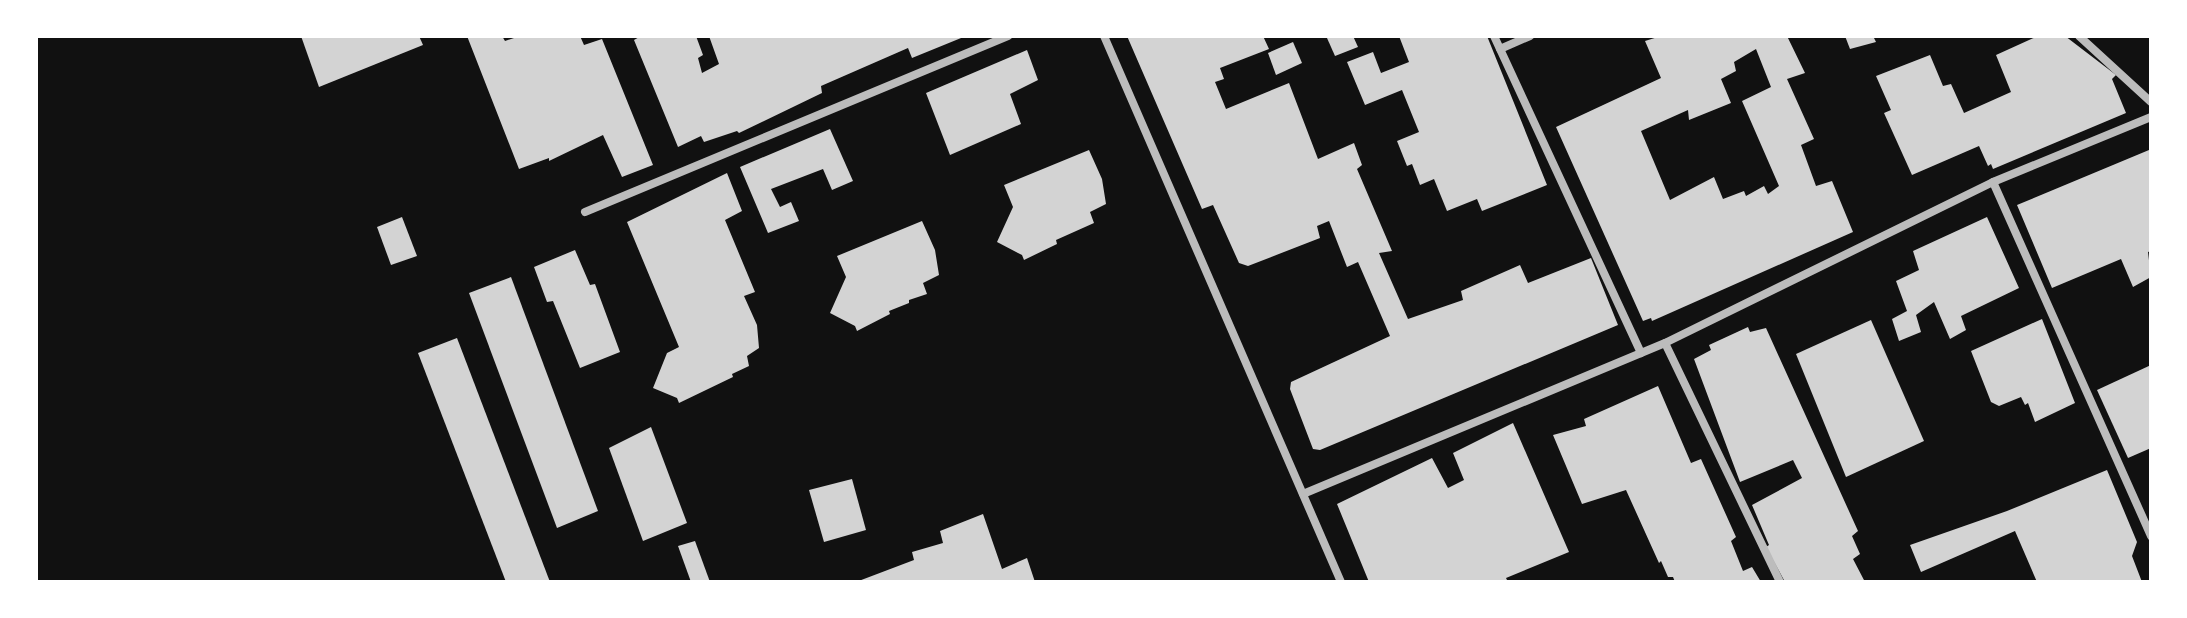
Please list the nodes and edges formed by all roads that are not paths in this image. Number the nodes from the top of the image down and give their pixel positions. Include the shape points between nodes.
1 (1008, 36) edge
2 (1104, 36) edge
3 (1494, 36) edge
4 (1530, 36) edge
5 (2079, 36) edge
6 (1500, 49) junction
7 (2151, 102) edge
8 (2151, 117) edge
9 (1993, 182) junction
10 (585, 212) dead end
11 (1665, 343) junction
12 (1641, 353) junction
13 (1303, 494) junction
14 (2151, 536) edge
15 (1341, 582) edge
16 (1780, 582) edge

1 - 10 street
2 - 13 street
3 - 6 street
4 - 6 street
5 - 7 street
6 - 12 street
8 - 9 street
9 - 11 street
9 - 14 street
11 - 12 street
11 - 16 street
12 - 13 street
13 - 15 street

